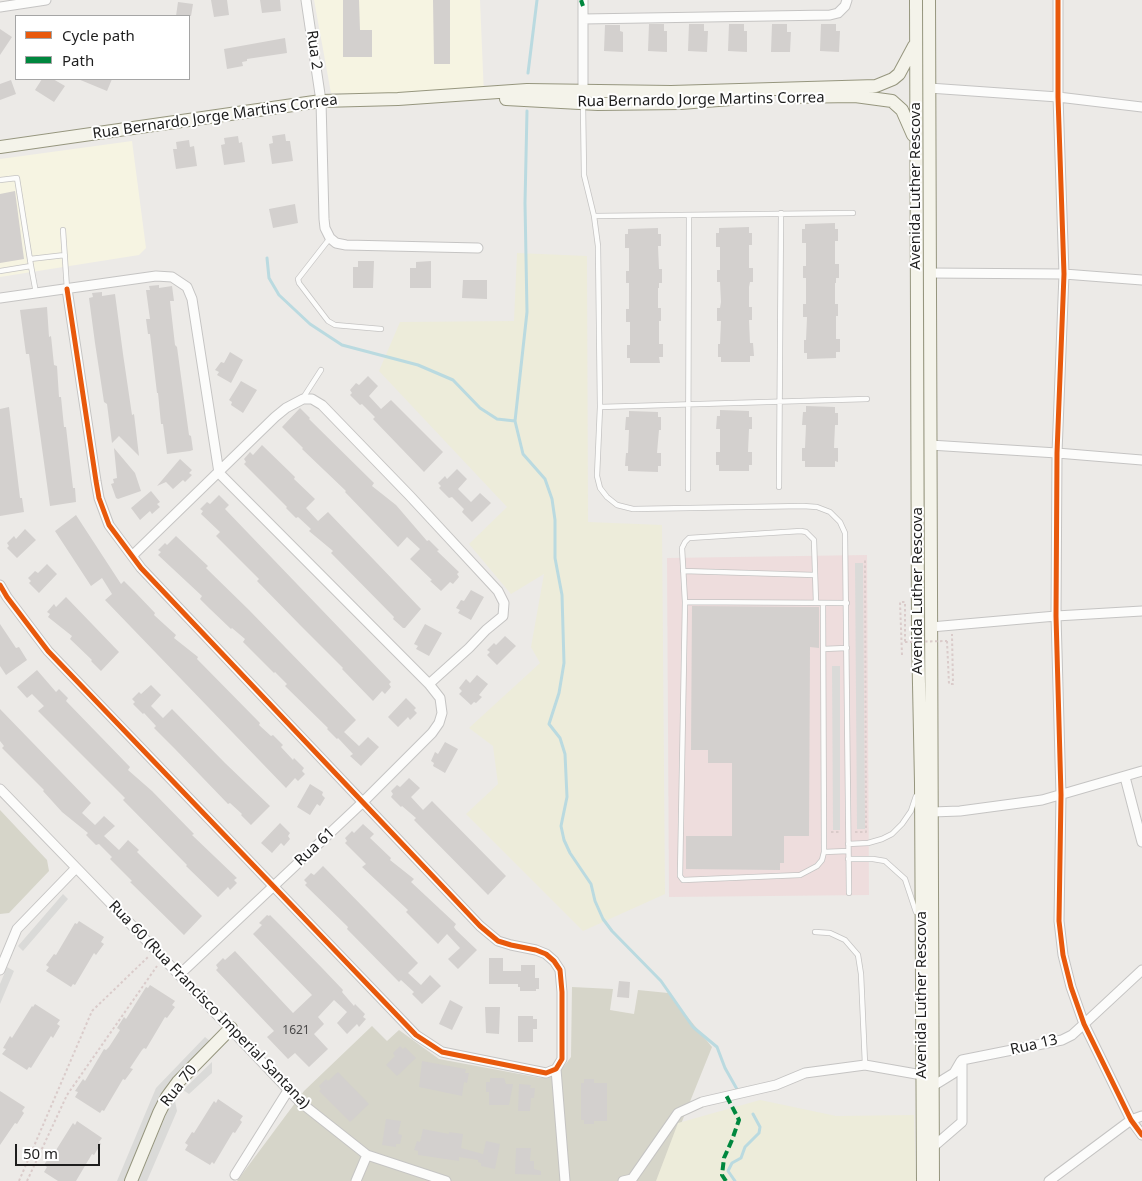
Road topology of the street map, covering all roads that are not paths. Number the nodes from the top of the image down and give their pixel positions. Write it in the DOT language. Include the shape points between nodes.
graph roads {
  1 [pos="40,0"];
  2 [pos="306,0"];
  3 [pos="583,0"];
  4 [pos="848,0"];
  5 [pos="916,0"];
  6 [pos="929,0"];
  7 [pos="1058,0"];
  8 [pos="0,6"];
  9 [pos="583,19"];
  10 [pos="916,42"];
  11 [pos="929,88"];
  12 [pos="583,97"];
  13 [pos="1058,97"];
  14 [pos="321,101"];
  15 [pos="1142,107"];
  16 [pos="916,142"];
  17 [pos="0,146"];
  18 [pos="0,180"];
  19 [pos="781,213"];
  20 [pos="853,213"];
  21 [pos="689,215"];
  22 [pos="594,216"];
  23 [pos="63,230"];
  24 [pos="330,238"];
  25 [pos="478,248"];
  26 [pos="66,255"];
  27 [pos="30,259"];
  28 [pos="31,266"];
  29 [pos="0,271"];
  30 [pos="930,273"];
  31 [pos="1064,274"];
  32 [pos="1142,280"];
  33 [pos="67,289"];
  34 [pos="36,293"];
  35 [pos="0,298"];
  36 [pos="381,330"];
  37 [pos="321,370"];
  38 [pos="303,399"];
  39 [pos="867,399"];
  40 [pos="780,402"];
  41 [pos="689,405"];
  42 [pos="600,407"];
  43 [pos="930,446"];
  44 [pos="1057,453"];
  45 [pos="1142,460"];
  46 [pos="219,473"];
  47 [pos="779,487"];
  48 [pos="688,489"];
  49 [pos="132,556"];
  50 [pos="683,571"];
  51 [pos="816,575"];
  52 [pos="0,585"];
  53 [pos="685,602"];
  54 [pos="816,602"];
  55 [pos="823,603"];
  56 [pos="847,603"];
  57 [pos="1142,611"];
  58 [pos="1056,616"];
  59 [pos="931,627"];
  60 [pos="847,648"];
  61 [pos="823,649"];
  62 [pos="429,684"];
  63 [pos="1142,772"];
  64 [pos="1124,777"];
  65 [pos="921,783"];
  66 [pos="0,789"];
  67 [pos="1061,795"];
  68 [pos="363,802"];
  69 [pos="932,812"];
  70 [pos="1142,842"];
  71 [pos="848,844"];
  72 [pos="848,851"];
  73 [pos="824,852"];
  74 [pos="848,859"];
  75 [pos="76,868"];
  76 [pos="273,886"];
  77 [pos="849,893"];
  78 [pos="815,932"];
  79 [pos="922,944"];
  80 [pos="0,970"];
  81 [pos="1142,970"];
  82 [pos="180,975"];
  83 [pos="1084,1024"];
  84 [pos="231,1028"];
  85 [pos="962,1060"];
  86 [pos="865,1065"];
  87 [pos="556,1069"];
  88 [pos="922,1075"];
  89 [pos="933,1086"];
  90 [pos="289,1089"];
  91 [pos="1142,1116"];
  92 [pos="1131,1120"];
  93 [pos="1142,1135"];
  94 [pos="933,1147"];
  95 [pos="367,1155"];
  96 [pos="235,1175"];
  97 [pos="131,1181"];
  98 [pos="356,1181"];
  99 [pos="446,1181"];
  100 [pos="565,1181"];
  101 [pos="623,1181"];
  102 [pos="923,1181"];
  103 [pos="933,1181"];
  104 [pos="1050,1181"];
  1 -- 8 [label="street"];
  2 -- 14 [label="street, Rua 2"];
  3 -- 9 [label="street"];
  4 -- 9 [label="street" via="838,13 830,15"];
  5 -- 10 [label="main road, Avenida Luther Rescova"];
  6 -- 11 [label="main road, Avenida Luther Rescova"];
  7 -- 13 [label="street"];
  9 -- 12 [label="street"];
  10 -- 12 [label="main road, Rua Bernardo Jorge Martins Correa" via="899,74 876,86"];
  10 -- 16 [label="main road, Avenida Luther Rescova"];
  11 -- 13 [label="street"];
  11 -- 30 [label="main road, Avenida Luther Rescova"];
  12 -- 14 [label="main road, Rua Bernardo Jorge Martins Correa" via="462,95"];
  12 -- 16 [label="main road, Rua Bernardo Jorge Martins Correa" via="681,103 743,98 875,98 892,101 899,106"];
  12 -- 22 [label="lane" via="584,175"];
  13 -- 15 [label="street"];
  13 -- 31 [label="street"];
  14 -- 17 [label="main road, Rua Bernardo Jorge Martins Correa"];
  14 -- 24 [label="street, Rua 2" via="324,218"];
  16 -- 65 [label="main road, Avenida Luther Rescova"];
  18 -- 27 [label="lane" via="17,178"];
  19 -- 20 [label="lane"];
  19 -- 21 [label="lane"];
  19 -- 40 [label="lane"];
  21 -- 22 [label="lane"];
  21 -- 41 [label="lane"];
  22 -- 42 [label="lane" via="598,246"];
  23 -- 26 [label="lane"];
  24 -- 25 [label="street" via="346,245"];
  24 -- 36 [label="lane" via="298,279 299,283 328,321"];
  26 -- 27 [label="lane"];
  26 -- 33 [label="lane"];
  27 -- 28 [label="lane"];
  28 -- 29 [label="lane"];
  28 -- 34 [label="lane"];
  30 -- 31 [label="street"];
  30 -- 43 [label="main road, Avenida Luther Rescova"];
  31 -- 32 [label="street"];
  31 -- 44 [label="street"];
  33 -- 34 [label="street"];
  33 -- 46 [label="street" via="156,276 172,277 187,287 192,299"];
  33 -- 49 [label="street" via="99,498 109,525"];
  34 -- 35 [label="street"];
  37 -- 38 [label="lane"];
  38 -- 46 [label="street" via="274,417"];
  38 -- 62 [label="street" via="322,405 498,592 504,603 503,616"];
  39 -- 40 [label="lane"];
  40 -- 41 [label="lane"];
  40 -- 47 [label="lane"];
  41 -- 42 [label="lane"];
  41 -- 48 [label="lane"];
  42 -- 56 [label="lane" via="600,488 617,505 633,509 804,506 830,512 845,533"];
  43 -- 44 [label="street"];
  43 -- 59 [label="main road, Avenida Luther Rescova"];
  44 -- 45 [label="street"];
  44 -- 58 [label="street"];
  46 -- 49 [label="street"];
  46 -- 62 [label="street"];
  49 -- 68 [label="street"];
  50 -- 51 [label="lane"];
  50 -- 51 [label="lane" via="682,548 689,538 801,531 814,540"];
  50 -- 53 [label="lane"];
  51 -- 54 [label="lane"];
  52 -- 76 [label="street" via="48,652"];
  53 -- 54 [label="lane"];
  53 -- 73 [label="lane" via="681,878 800,875 818,866"];
  54 -- 55 [label="lane"];
  55 -- 56 [label="lane"];
  55 -- 61 [label="lane"];
  56 -- 60 [label="lane"];
  57 -- 58 [label="street"];
  58 -- 59 [label="street"];
  58 -- 67 [label="street"];
  59 -- 69 [label="main road, Avenida Luther Rescova"];
  60 -- 61 [label="lane"];
  60 -- 71 [label="lane"];
  61 -- 73 [label="lane"];
  62 -- 68 [label="street, Rua 61" via="440,698 442,713 439,723"];
  63 -- 64 [label="street"];
  64 -- 67 [label="street"];
  64 -- 70 [label="street"];
  65 -- 71 [label="lane" via="911,810 892,834 868,843"];
  65 -- 79 [label="main road, Avenida Luther Rescova"];
  66 -- 75 [label="street, Rua 60 (Rua Francisco Imperial Santana)"];
  67 -- 69 [label="street" via="1017,804"];
  67 -- 83 [label="street" via="1059,921 1062,955"];
  68 -- 76 [label="street, Rua 61"];
  68 -- 87 [label="street" via="488,934 511,945 536,950 554,960 560,970 562,992 562,1059"];
  69 -- 89 [label="main road, Avenida Luther Rescova"];
  71 -- 72 [label="lane"];
  72 -- 73 [label="lane"];
  72 -- 74 [label="lane"];
  74 -- 77 [label="lane"];
  74 -- 79 [label="lane" via="885,861 904,879 915,906"];
  75 -- 80 [label="street" via="17,929"];
  75 -- 82 [label="street, Rua 60 (Rua Francisco Imperial Santana)"];
  76 -- 82 [label="street, Rua 61"];
  76 -- 87 [label="street" via="428,1044 442,1052 546,1074"];
  78 -- 86 [label="lane" via="830,933 845,940 858,956"];
  79 -- 88 [label="main road, Avenida Luther Rescova"];
  81 -- 83 [label="street, Rua 13"];
  82 -- 84 [label="street, Rua 60 (Rua Francisco Imperial Santana)"];
  83 -- 85 [label="street, Rua 13" via="1062,1040"];
  83 -- 92 [label="street"];
  84 -- 90 [label="street, Rua 60 (Rua Francisco Imperial Santana)"];
  84 -- 97 [label="main road, Rua 70" via="167,1097"];
  85 -- 89 [label="street" via="954,1073"];
  85 -- 94 [label="street" via="962,1122"];
  86 -- 88 [label="street"];
  86 -- 101 [label="street" via="805,1073 776,1085 702,1102 678,1113 632,1179"];
  87 -- 100 [label="street"];
  88 -- 102 [label="main road, Avenida Luther Rescova"];
  89 -- 94 [label="main road, Avenida Luther Rescova"];
  90 -- 95 [label="street, Rua 60 (Rua Francisco Imperial Santana)" via="300,1102"];
  90 -- 96 [label="street"];
  91 -- 92 [label="street"];
  92 -- 93 [label="street"];
  92 -- 104 [label="street"];
  94 -- 103 [label="main road, Avenida Luther Rescova"];
  95 -- 98 [label="street"];
  95 -- 99 [label="street, Rua 60 (Rua Francisco Imperial Santana)"];
}
